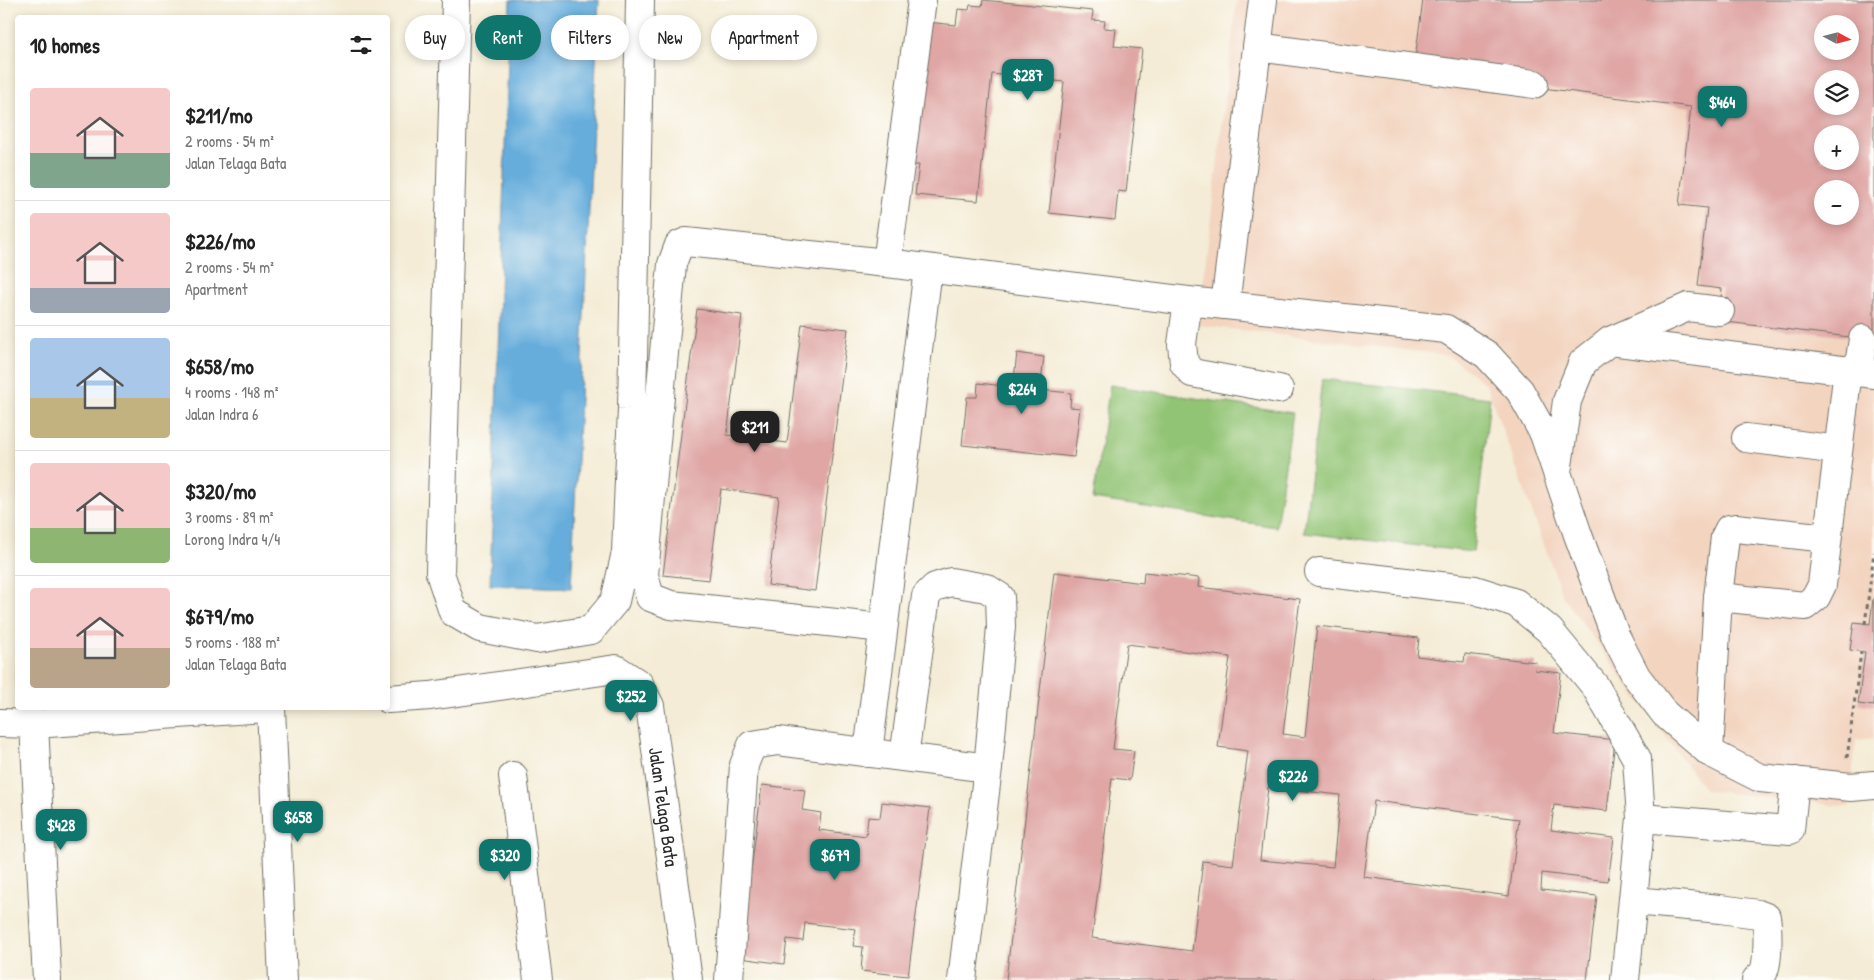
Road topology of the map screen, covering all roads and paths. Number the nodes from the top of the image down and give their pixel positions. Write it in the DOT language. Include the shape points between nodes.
graph roads {
  1 [pos="456,0"];
  2 [pos="640,0"];
  3 [pos="922,0"];
  4 [pos="1263,0"];
  5 [pos="1257,47"];
  6 [pos="1534,84"];
  7 [pos="887,263"];
  8 [pos="928,269"];
  9 [pos="1188,301"];
  10 [pos="1225,305"];
  11 [pos="1720,311"];
  12 [pos="1863,338"];
  13 [pos="1610,341"];
  14 [pos="1860,372"];
  15 [pos="1279,389"];
  16 [pos="1746,438"];
  17 [pos="1838,450"];
  18 [pos="1557,473"];
  19 [pos="1827,538"];
  20 [pos="1874,552"];
  21 [pos="1319,572"];
  22 [pos="1718,596"];
  23 [pos="1865,624"];
  24 [pos="883,628"];
  25 [pos="1861,652"];
  26 [pos="390,699"];
  27 [pos="236,710"];
  28 [pos="271,710"];
  29 [pos="0,723"];
  30 [pos="34,724"];
  31 [pos="1709,752"];
  32 [pos="868,753"];
  33 [pos="904,757"];
  34 [pos="988,768"];
  35 [pos="513,776"];
  36 [pos="1795,781"];
  37 [pos="1874,785"];
  38 [pos="1844,786"];
  39 [pos="1641,818"];
  40 [pos="1634,901"];
  41 [pos="47,980"];
  42 [pos="282,980"];
  43 [pos="538,980"];
  44 [pos="688,980"];
  45 [pos="729,980"];
  46 [pos="962,980"];
  47 [pos="1625,980"];
  48 [pos="1756,980"];
  1 -- 2 [label="street" via="440,574 453,612 480,628 537,639 591,630 616,601 626,552"];
  3 -- 7 [label="street"];
  4 -- 5 [label="street"];
  5 -- 6 [label="street"];
  5 -- 10 [label="street"];
  7 -- 8 [label="street"];
  7 -- 24 [label="street" via="686,242 679,245 672,264 644,575 650,597 671,605"];
  8 -- 9 [label="street"];
  8 -- 24 [label="street"];
  9 -- 10 [label="street"];
  9 -- 15 [label="street" via="1182,344 1184,363 1192,373"];
  10 -- 18 [label="street" via="1446,329 1487,355 1520,391 1544,434"];
  11 -- 13 [label="street" via="1688,308"];
  12 -- 14 [label="street"];
  13 -- 14 [label="street"];
  13 -- 18 [label="street" via="1583,362 1567,401"];
  14 -- 17 [label="street"];
  16 -- 17 [label="street"];
  17 -- 19 [label="street"];
  18 -- 31 [label="street" via="1615,635 1636,676 1665,714"];
  19 -- 22 [label="street" via="1822,585 1816,597 1805,606"];
  19 -- 22 [label="street" via="1736,528 1729,530 1725,537"];
  20 -- 23 [label="path"];
  21 -- 39 [label="street" via="1475,590 1516,602 1549,630 1595,686 1620,728 1637,759"];
  22 -- 31 [label="street"];
  24 -- 32 [label="street"];
  25 -- 38 [label="path"];
  26 -- 44 [label="street, Jalan Telaga Bata" via="616,669 640,684 650,706"];
  27 -- 30 [label="street"];
  28 -- 42 [label="street"];
  29 -- 30 [label="street"];
  30 -- 41 [label="street"];
  31 -- 36 [label="street" via="1760,778"];
  32 -- 33 [label="street"];
  32 -- 45 [label="street" via="778,741 752,745 744,765"];
  33 -- 34 [label="street"];
  33 -- 34 [label="street" via="926,596 935,587 951,582 986,588 1000,597 1001,627"];
  34 -- 46 [label="street"];
  35 -- 43 [label="street"];
  36 -- 38 [label="street"];
  36 -- 39 [label="street" via="1790,830"];
  37 -- 38 [label="street"];
  39 -- 40 [label="street"];
  40 -- 47 [label="street"];
  40 -- 48 [label="street" via="1766,917 1764,968"];
}
